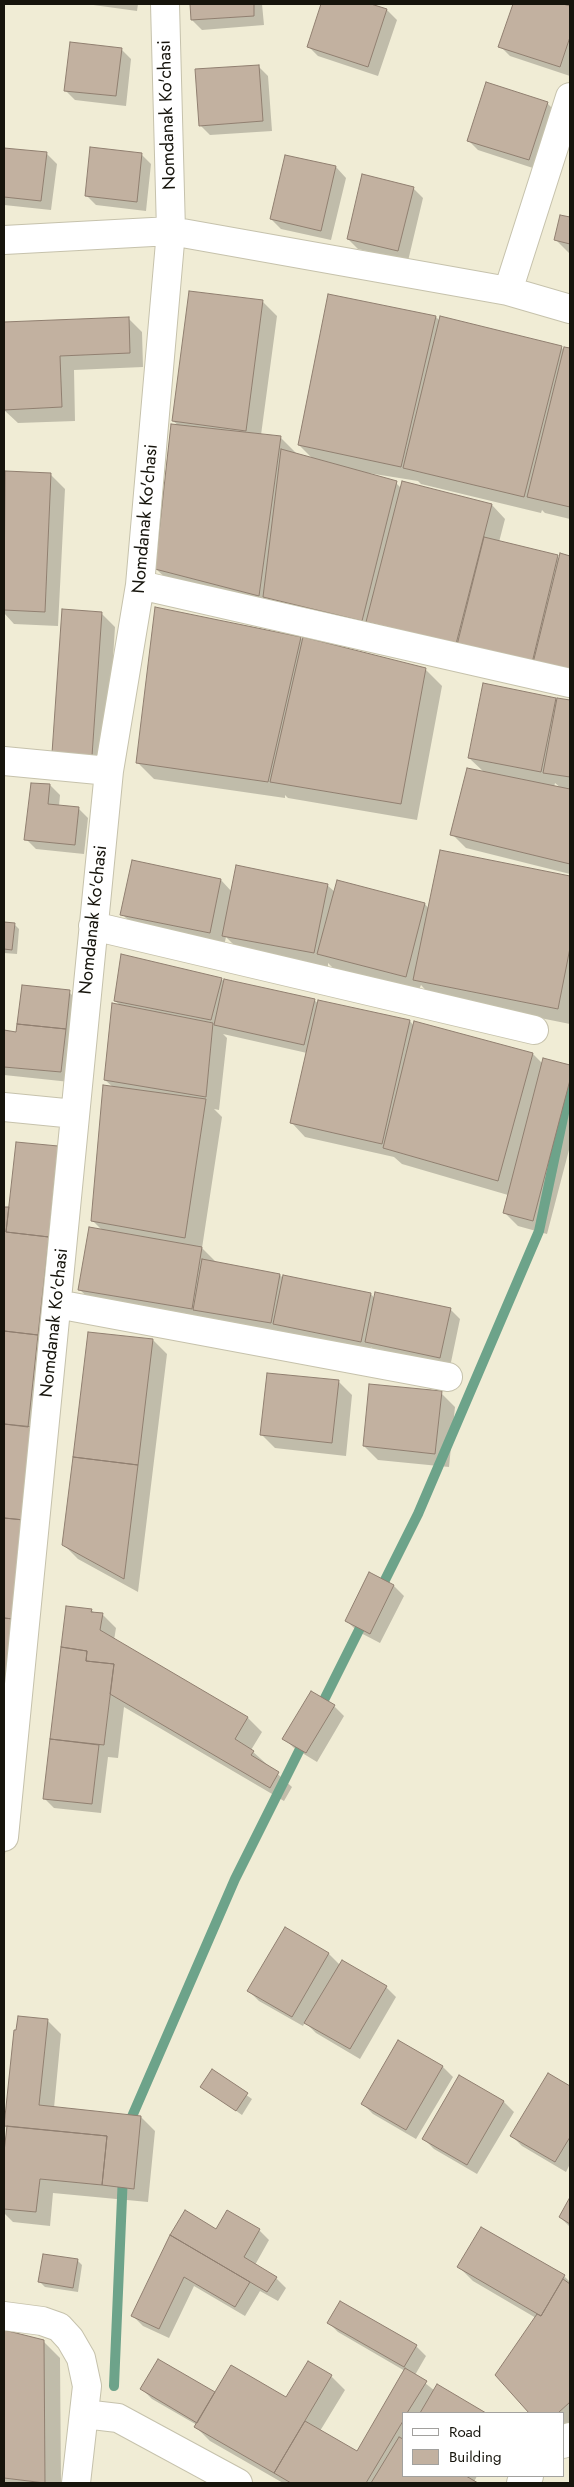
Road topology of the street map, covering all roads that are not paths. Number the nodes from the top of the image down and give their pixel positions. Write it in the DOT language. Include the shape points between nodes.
graph roads {
  1 [pos="165,4"];
  2 [pos="570,97"];
  3 [pos="171,231"];
  4 [pos="4,240"];
  5 [pos="508,291"];
  6 [pos="570,309"];
  7 [pos="140,584"];
  8 [pos="570,683"];
  9 [pos="4,762"];
  10 [pos="109,771"];
  11 [pos="93,926"];
  12 [pos="534,1030"];
  13 [pos="4,1107"];
  14 [pos="75,1114"];
  15 [pos="57,1304"];
  16 [pos="448,1377"];
  17 [pos="4,1837"];
  18 [pos="4,2316"];
  19 [pos="84,2414"];
  20 [pos="76,2483"];
  21 [pos="238,2483"];
  1 -- 3 [label="street, Nomdanak Ko'chasi"];
  2 -- 5 [label="street"];
  3 -- 4 [label="street"];
  3 -- 5 [label="street"];
  3 -- 7 [label="street, Nomdanak Ko'chasi"];
  5 -- 6 [label="street"];
  7 -- 8 [label="street"];
  7 -- 10 [label="street, Nomdanak Ko'chasi"];
  9 -- 10 [label="street"];
  10 -- 11 [label="street, Nomdanak Ko'chasi"];
  11 -- 12 [label="street"];
  11 -- 14 [label="street, Nomdanak Ko'chasi"];
  13 -- 14 [label="street"];
  14 -- 15 [label="street, Nomdanak Ko'chasi"];
  15 -- 16 [label="street"];
  15 -- 17 [label="street, Nomdanak Ko'chasi"];
  18 -- 19 [label="street" via="51,2324 59,2327 70,2339 81,2358 87,2386"];
  19 -- 20 [label="street"];
  19 -- 21 [label="street" via="118,2418"];
}
